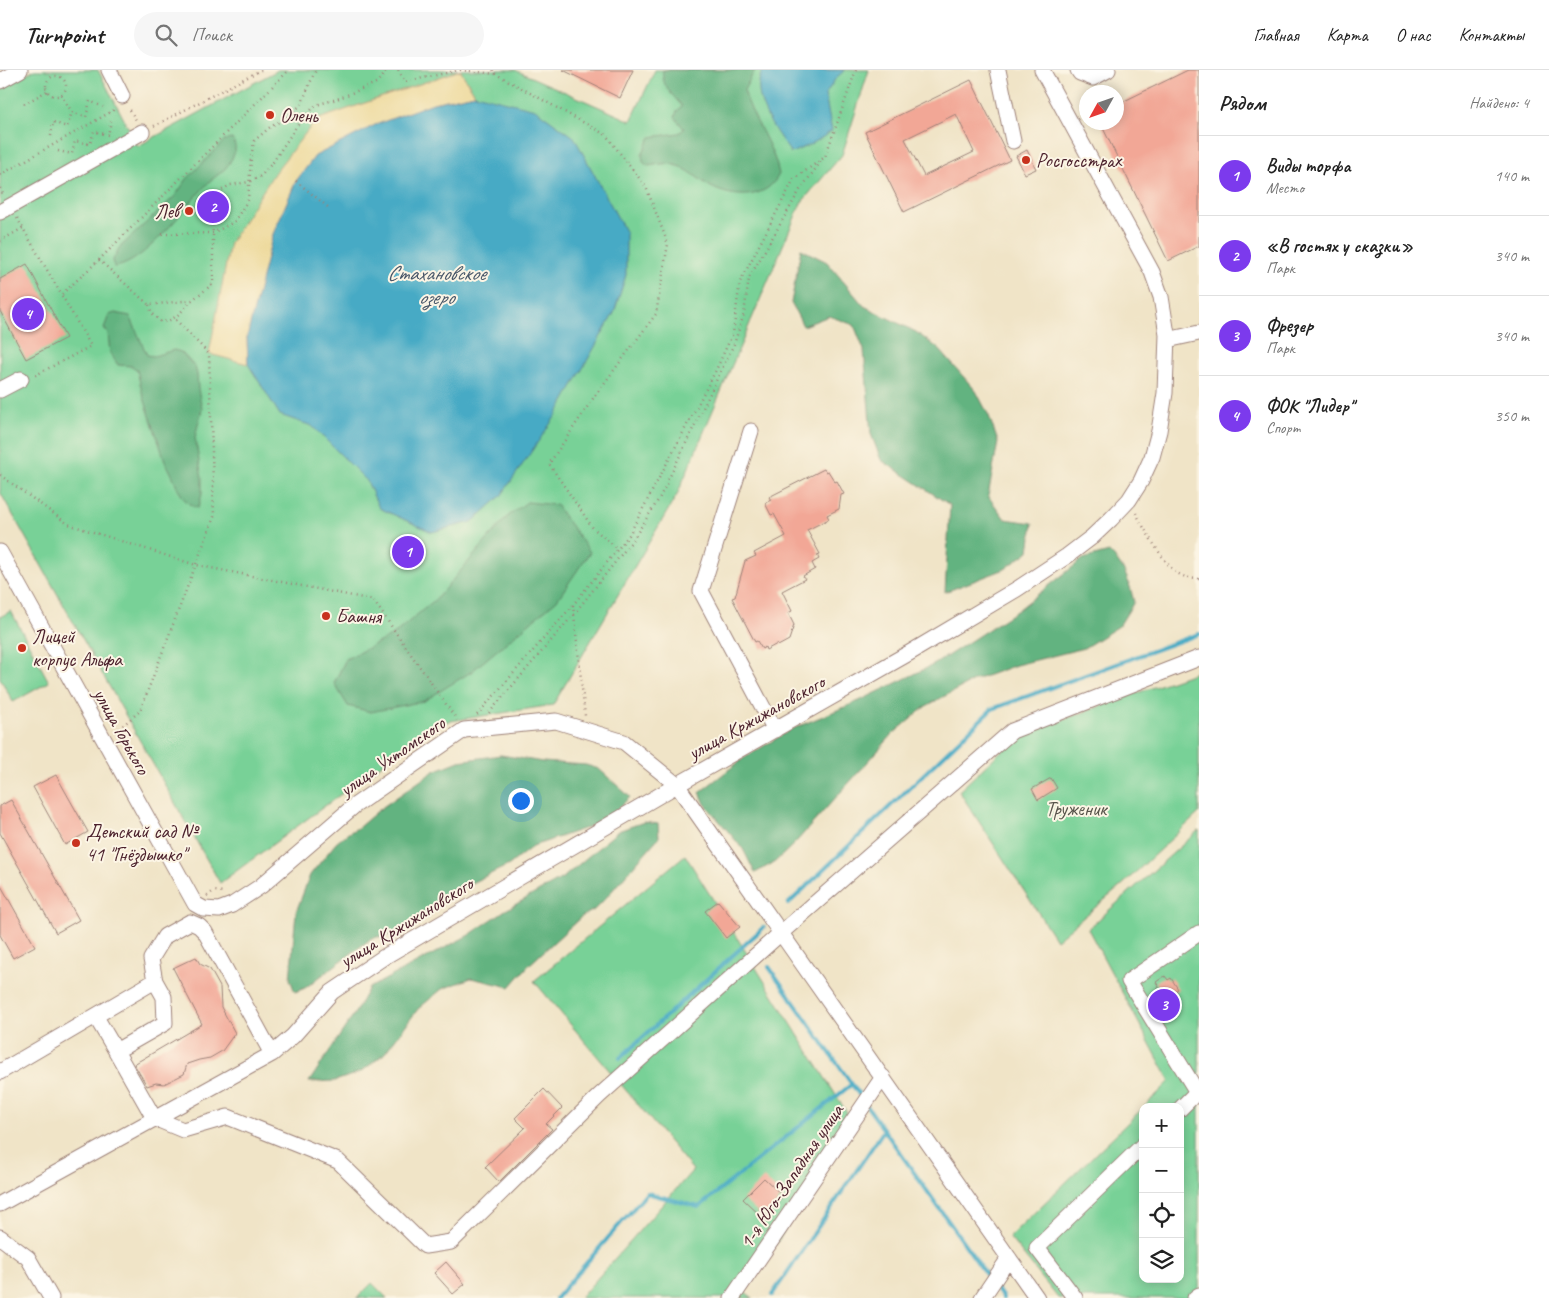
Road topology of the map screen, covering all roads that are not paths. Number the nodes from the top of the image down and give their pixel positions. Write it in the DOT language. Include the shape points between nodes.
graph roads {
  1 [pos="20,70"];
  2 [pos="109,70"];
  3 [pos="998,70"];
  4 [pos="1042,70"];
  5 [pos="1078,70"];
  6 [pos="1108,70"];
  7 [pos="0,81"];
  8 [pos="120,102"];
  9 [pos="142,132"];
  10 [pos="1013,141"];
  11 [pos="5,209"];
  12 [pos="1199,333"];
  13 [pos="1167,340"];
  14 [pos="27,378"];
  15 [pos="0,390"];
  16 [pos="751,431"];
  17 [pos="0,552"];
  18 [pos="1199,658"];
  19 [pos="774,730"];
  20 [pos="677,785"];
  21 [pos="200,906"];
  22 [pos="782,932"];
  23 [pos="1199,933"];
  24 [pos="154,982"];
  25 [pos="96,1017"];
  26 [pos="116,1051"];
  27 [pos="272,1054"];
  28 [pos="0,1072"];
  29 [pos="883,1077"];
  30 [pos="1198,1093"];
  31 [pos="1184,1105"];
  32 [pos="154,1118"];
  33 [pos="1140,1148"];
  34 [pos="0,1204"];
  35 [pos="0,1237"];
  36 [pos="1010,1258"];
  37 [pos="1199,1295"];
  38 [pos="51,1298"];
  39 [pos="732,1298"];
  40 [pos="982,1298"];
  41 [pos="1037,1298"];
  42 [pos="1075,1298"];
  43 [pos="1195,1298"];
  1 -- 7 [label="street"];
  2 -- 8 [label="street"];
  3 -- 10 [label="street"];
  4 -- 13 [label="street, улица Кржижановского" via="1152,272 1161,297"];
  5 -- 6 [label="street" via="1093,78"];
  9 -- 11 [label="street"];
  12 -- 13 [label="street"];
  13 -- 19 [label="street, улица Кржижановского" via="1165,393 1152,457 1129,500 1112,519 1092,537 1030,580"];
  14 -- 15 [label="street"];
  16 -- 19 [label="street" via="701,591"];
  17 -- 21 [label="street, улица Горького"];
  18 -- 22 [label="street" via="1012,730"];
  19 -- 20 [label="street, улица Кржижановского"];
  20 -- 21 [label="street, улица Ухтомского" via="624,742 556,721 470,730 354,806 262,886 226,908 219,910"];
  20 -- 22 [label="street, улица Ухтомского"];
  20 -- 27 [label="street, улица Кржижановского" via="384,957 332,992 293,1036"];
  22 -- 29 [label="street, улица Ухтомского"];
  22 -- 32 [label="street" via="599,1096 451,1242 426,1246 338,1161 228,1117 183,1130"];
  23 -- 30 [label="street" via="1129,981"];
  24 -- 25 [label="street"];
  24 -- 26 [label="street" via="164,997 165,1023"];
  24 -- 27 [label="street" via="150,960 165,936 190,922 199,926"];
  25 -- 26 [label="street"];
  25 -- 28 [label="street"];
  26 -- 32 [label="street"];
  27 -- 32 [label="street, улица Кржижановского"];
  29 -- 36 [label="street, улица Ухтомского"];
  29 -- 39 [label="street, 1-я Юго-Западная улица"];
  30 -- 31 [label="street"];
  32 -- 34 [label="street, улица Кржижановского"];
  33 -- 42 [label="street" via="1037,1248"];
  35 -- 38 [label="street" via="28,1258"];
  36 -- 40 [label="street"];
  36 -- 41 [label="street, улица Ухтомского"];
  37 -- 43 [label="street"];
}
